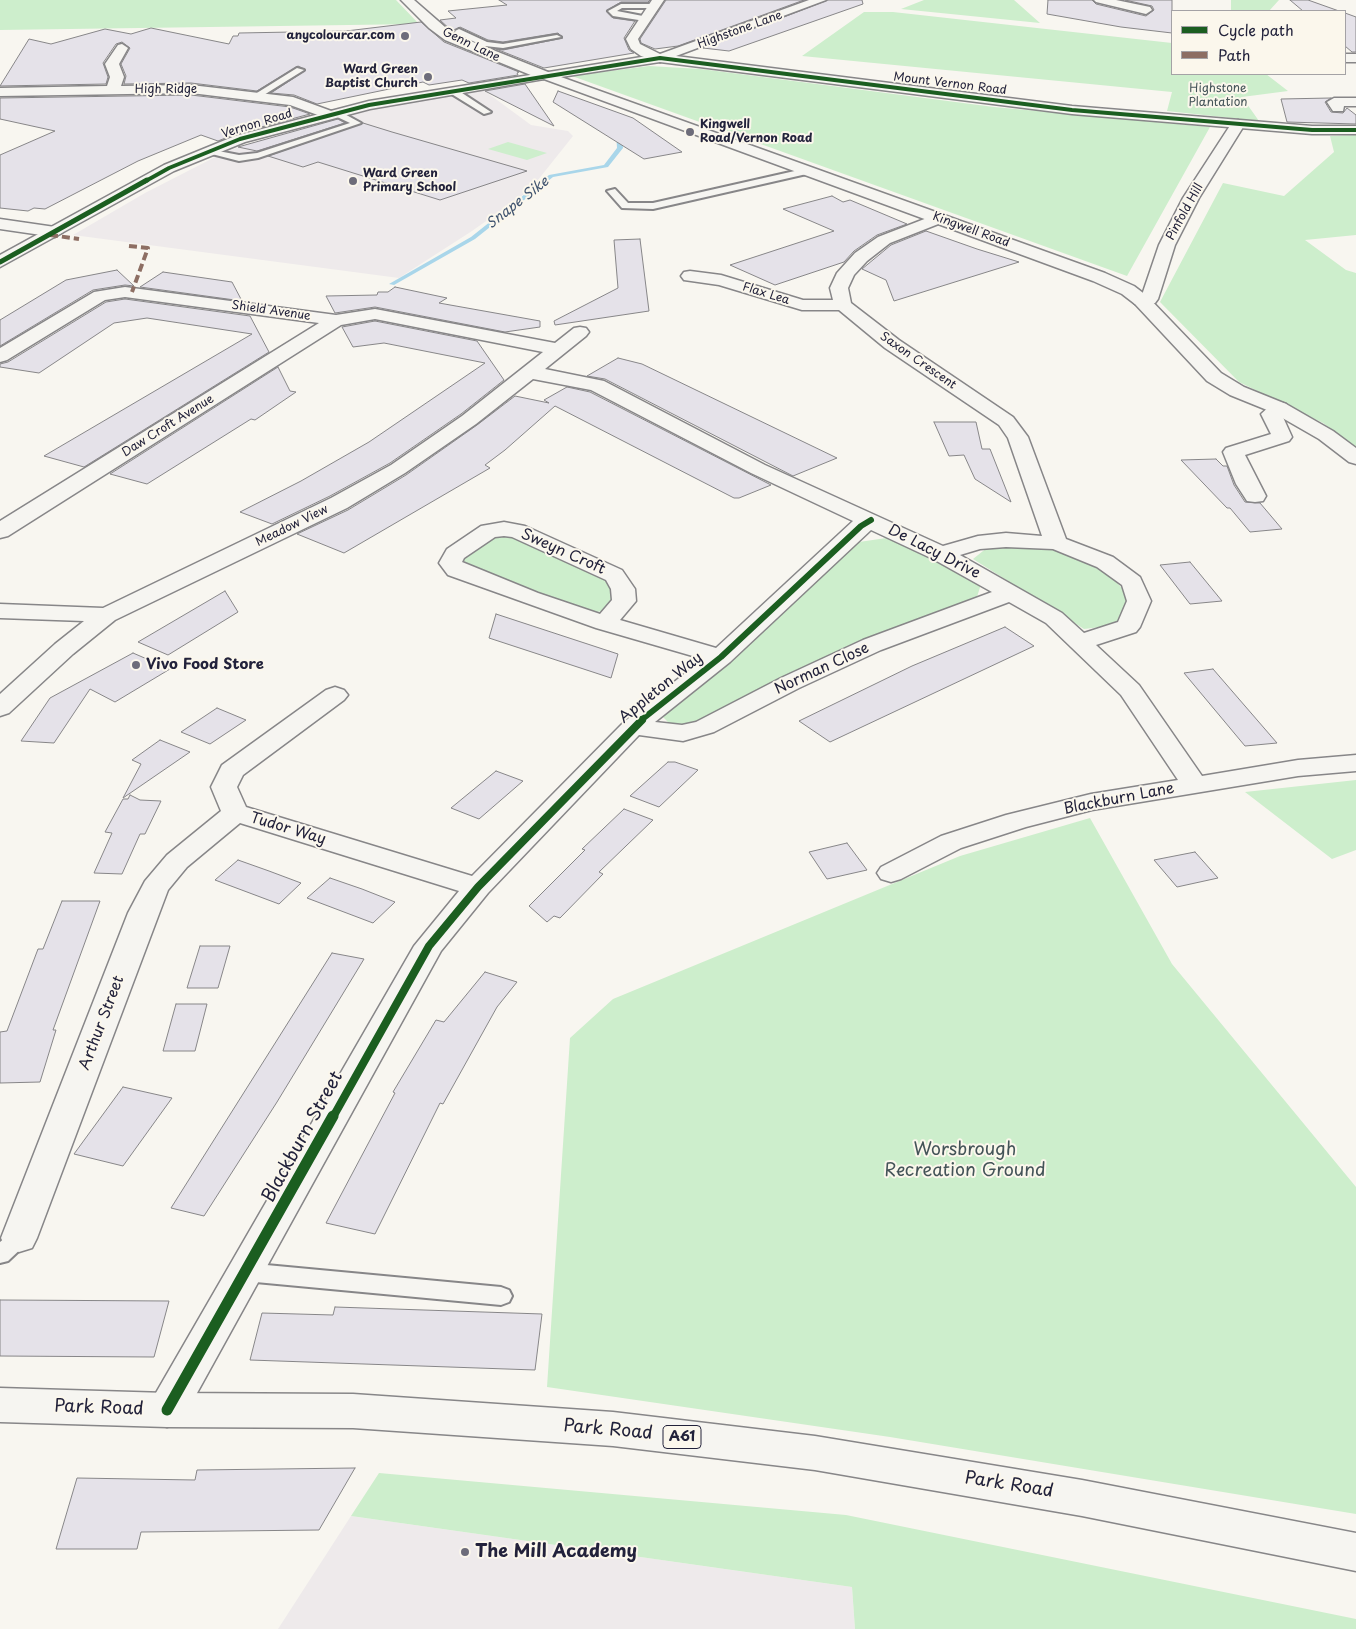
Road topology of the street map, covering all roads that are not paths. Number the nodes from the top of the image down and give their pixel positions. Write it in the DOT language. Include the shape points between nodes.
graph roads {
  1 [pos="820,0"];
  2 [pos="1100,0"];
  3 [pos="424,1"];
  4 [pos="408,2"];
  5 [pos="656,3"];
  6 [pos="1146,10"];
  7 [pos="645,19"];
  8 [pos="459,31"];
  9 [pos="557,37"];
  10 [pos="485,44"];
  11 [pos="469,46"];
  12 [pos="122,48"];
  13 [pos="660,58"];
  14 [pos="300,70"];
  15 [pos="543,75"];
  16 [pos="113,90"];
  17 [pos="453,91"];
  18 [pos="0,92"];
  19 [pos="256,96"];
  20 [pos="1356,102"];
  21 [pos="1338,108"];
  22 [pos="487,112"];
  23 [pos="332,114"];
  24 [pos="1238,124"];
  25 [pos="1356,130"];
  26 [pos="208,152"];
  27 [pos="808,171"];
  28 [pos="612,191"];
  29 [pos="940,218"];
  30 [pos="0,224"];
  31 [pos="54,232"];
  32 [pos="0,262"];
  33 [pos="690,276"];
  34 [pos="1141,300"];
  35 [pos="843,306"];
  36 [pos="336,320"];
  37 [pos="580,332"];
  38 [pos="556,349"];
  39 [pos="0,356"];
  40 [pos="528,372"];
  41 [pos="1279,408"];
  42 [pos="1354,455"];
  43 [pos="1254,496"];
  44 [pos="871,520"];
  45 [pos="0,531"];
  46 [pos="1056,543"];
  47 [pos="941,554"];
  48 [pos="1011,593"];
  49 [pos="0,611"];
  50 [pos="107,615"];
  51 [pos="604,623"];
  52 [pos="1081,642"];
  53 [pos="721,657"];
  54 [pos="336,694"];
  55 [pos="0,708"];
  56 [pos="633,727"];
  57 [pos="1356,763"];
  58 [pos="1194,784"];
  59 [pos="236,813"];
  60 [pos="891,873"];
  61 [pos="478,887"];
  62 [pos="6,1244"];
  63 [pos="245,1272"];
  64 [pos="501,1296"];
  65 [pos="0,1405"];
  66 [pos="167,1410"];
  67 [pos="1356,1552"];
  1 -- 13 [label="main road, Highstone Lane"];
  2 -- 6 [label="main road"];
  3 -- 4 [label="main road"];
  4 -- 11 [label="main road, Genn Lane" via="441,31"];
  5 -- 7 [label="main road"];
  5 -- 7 [label="lane" via="621,6 612,11"];
  7 -- 13 [label="main road" via="632,40 635,46"];
  8 -- 10 [label="lane"];
  9 -- 10 [label="lane" via="503,46"];
  10 -- 11 [label="lane"];
  11 -- 15 [label="main road, Genn Lane"];
  12 -- 16 [label="main road" via="112,64 117,77"];
  13 -- 15 [label="main road, Mount Vernon Road"];
  13 -- 24 [label="main road, Mount Vernon Road" via="1072,110"];
  14 -- 19 [label="lane"];
  15 -- 17 [label="main road, Vernon Road"];
  15 -- 27 [label="main road, Kingwell Road"];
  16 -- 18 [label="main road, High Ridge"];
  16 -- 19 [label="main road, High Ridge" via="191,88"];
  17 -- 22 [label="lane"];
  17 -- 23 [label="main road, Vernon Road"];
  19 -- 23 [label="main road, High Ridge" via="293,101"];
  20 -- 21 [label="main road" via="1334,102"];
  23 -- 26 [label="main road, Vernon Road"];
  23 -- 26 [label="lane" via="357,122 252,156 238,158"];
  24 -- 25 [label="main road, Mount Vernon Road"];
  24 -- 34 [label="main road, Pinfold Hill" via="1191,198 1167,245 1149,298"];
  26 -- 31 [label="main road, Vernon Road" via="169,168"];
  27 -- 28 [label="lane" via="653,206 625,206"];
  27 -- 29 [label="main road, Kingwell Road"];
  29 -- 34 [label="main road, Kingwell Road" via="1100,277"];
  29 -- 35 [label="main road" via="884,240 861,257 839,288"];
  30 -- 31 [label="main road"];
  31 -- 32 [label="main road, Vernon Road"];
  33 -- 35 [label="main road, Flax Lea" via="721,280 802,305"];
  34 -- 41 [label="main road, Kingwell Road" via="1214,377 1237,391"];
  35 -- 46 [label="main road, Saxon Crescent" via="892,344 1006,420 1018,437"];
  36 -- 38 [label="main road, Shield Avenue" via="375,314"];
  36 -- 39 [label="main road, Shield Avenue" via="125,292 100,296"];
  36 -- 45 [label="main road, Daw Croft Avenue"];
  37 -- 38 [label="main road, Meadow View"];
  38 -- 40 [label="main road, Meadow View"];
  40 -- 44 [label="main road, De Lacy Drive" via="597,385 758,469"];
  40 -- 50 [label="main road, Meadow View" via="435,444 339,503"];
  41 -- 42 [label="main road, Kingwell Road"];
  41 -- 43 [label="main road" via="1271,414 1282,437 1233,452"];
  44 -- 47 [label="main road, De Lacy Drive"];
  44 -- 53 [label="main road, Appleton Way"];
  46 -- 47 [label="main road" via="1006,540 978,543"];
  46 -- 52 [label="main road" via="1105,562 1132,582 1139,602 1128,627"];
  47 -- 48 [label="main road, De Lacy Drive"];
  48 -- 52 [label="main road, De Lacy Drive" via="1054,618"];
  48 -- 56 [label="main road, Norman Close" via="872,645 705,728 683,733"];
  49 -- 50 [label="main road"];
  50 -- 55 [label="main road, Meadow View" via="64,649"];
  51 -- 51 [label="main road, Sweyn Croft" via="456,570 450,563 455,554 489,531 504,528 517,531 614,575 623,589 624,601"];
  51 -- 53 [label="main road, Sweyn Croft"];
  52 -- 58 [label="main road, De Lacy Drive" via="1130,690"];
  53 -- 56 [label="main road, Appleton Way"];
  54 -- 59 [label="main road, Tudor Way" via="231,771 224,787"];
  56 -- 61 [label="main road, Appleton Way"];
  57 -- 58 [label="main road, Blackburn Lane"];
  58 -- 60 [label="main road, Blackburn Lane" via="1091,802 1016,821 951,842"];
  59 -- 61 [label="main road, Tudor Way"];
  59 -- 62 [label="main road, Arthur Street" via="177,861 155,887"];
  61 -- 63 [label="main road, Blackburn Street" via="429,946"];
  63 -- 64 [label="lane"];
  63 -- 66 [label="main road, Blackburn Street"];
  65 -- 66 [label="main road, Park Road / A61"];
  66 -- 67 [label="main road, Park Road / A61" via="353,1411 623,1430 814,1454 1053,1493"];
}
